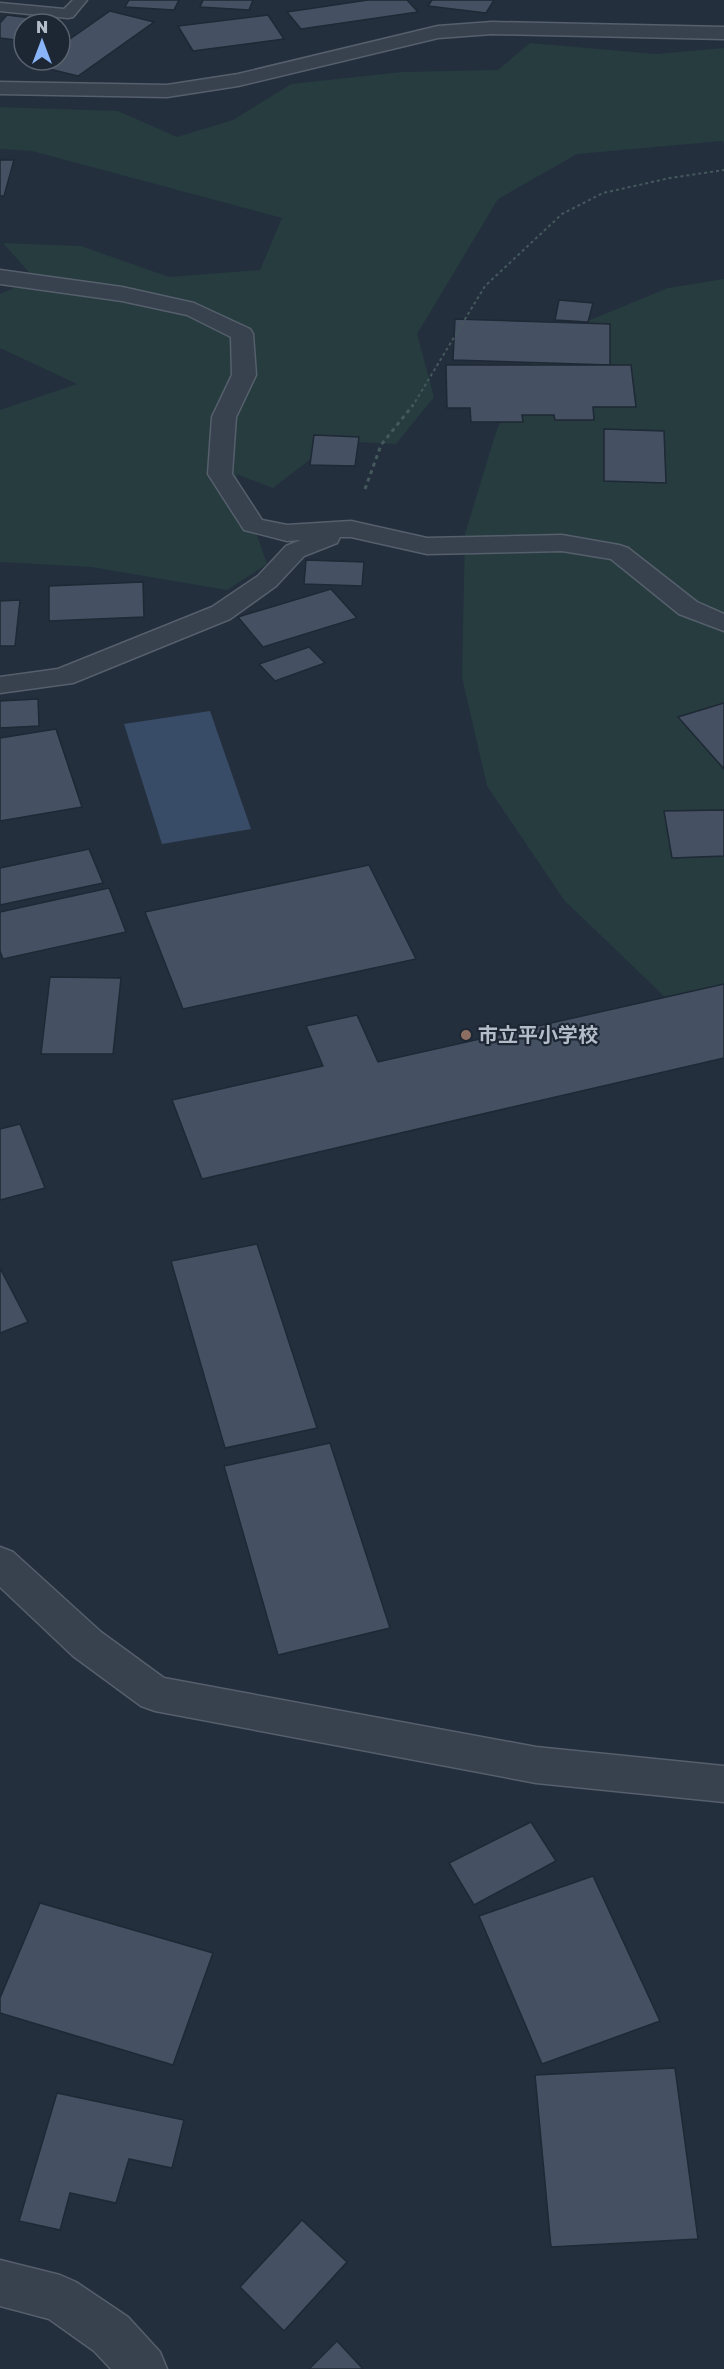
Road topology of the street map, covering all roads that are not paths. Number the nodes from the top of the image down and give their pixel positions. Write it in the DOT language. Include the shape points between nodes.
graph roads {
  1 [pos="80,0"];
  2 [pos="0,7"];
  3 [pos="724,33"];
  4 [pos="0,88"];
  5 [pos="0,277"];
  6 [pos="351,529"];
  7 [pos="724,623"];
  8 [pos="0,685"];
  9 [pos="0,1563"];
  10 [pos="724,1784"];
  11 [pos="0,2283"];
  12 [pos="143,2369"];
  1 -- 2 [label="lane" via="68,14"];
  3 -- 4 [label="street" via="492,28 438,32 238,80 167,91"];
  5 -- 6 [label="street" via="122,294 194,310 242,334 244,375 224,417 220,474 254,525 287,533"];
  6 -- 7 [label="street" via="428,546 562,543 619,554 688,608"];
  6 -- 8 [label="street" via="295,551 267,581 221,613 63,677"];
  9 -- 10 [label="street" via="87,1644 155,1694 536,1765"];
  11 -- 12 [label="street" via="60,2298 111,2334"];
}
